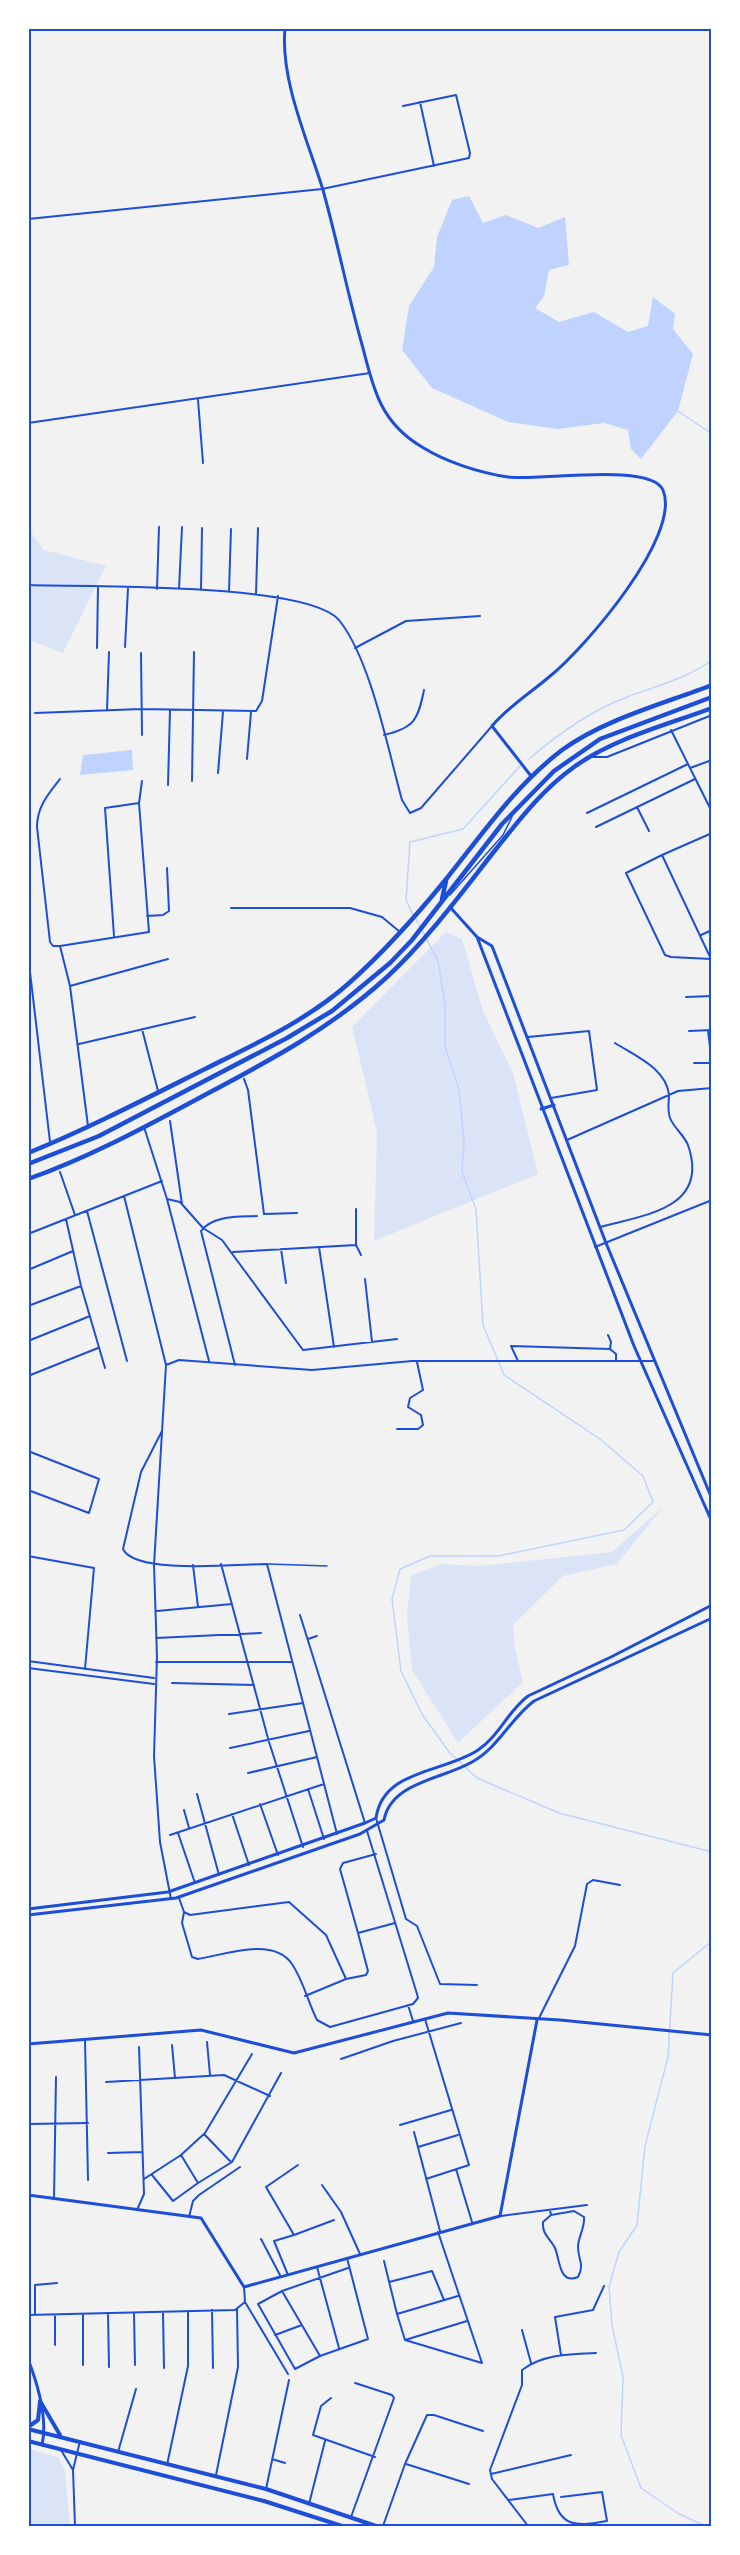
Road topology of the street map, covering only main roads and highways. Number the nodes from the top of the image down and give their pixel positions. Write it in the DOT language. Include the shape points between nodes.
graph roads {
  1 [pos="711,685"];
  2 [pos="711,698"];
  3 [pos="711,708"];
  4 [pos="446,880"];
  5 [pos="442,902"];
  6 [pos="28,1152"];
  7 [pos="28,1164"];
  8 [pos="28,1179"];
  9 [pos="28,2428"];
  10 [pos="60,2435"];
  11 [pos="28,2441"];
  12 [pos="342,2526"];
  13 [pos="376,2526"];
  1 -- 4 [label="highway" via="596,731 564,749 531,776"];
  2 -- 5 [label="highway" via="609,735 554,771 502,824"];
  3 -- 8 [label="highway" via="592,757 553,784 425,936 389,974 332,1023 301,1044 144,1127 72,1163"];
  4 -- 5 [label="highway"];
  4 -- 6 [label="highway" via="361,972 310,1013 158,1093"];
  5 -- 7 [label="highway" via="390,963 311,1025 99,1136"];
  9 -- 10 [label="main road"];
  9 -- 10 [label="main road" via="38,2420 40,2401"];
  10 -- 13 [label="main road" via="266,2489"];
  11 -- 12 [label="main road" via="264,2501"];
}
